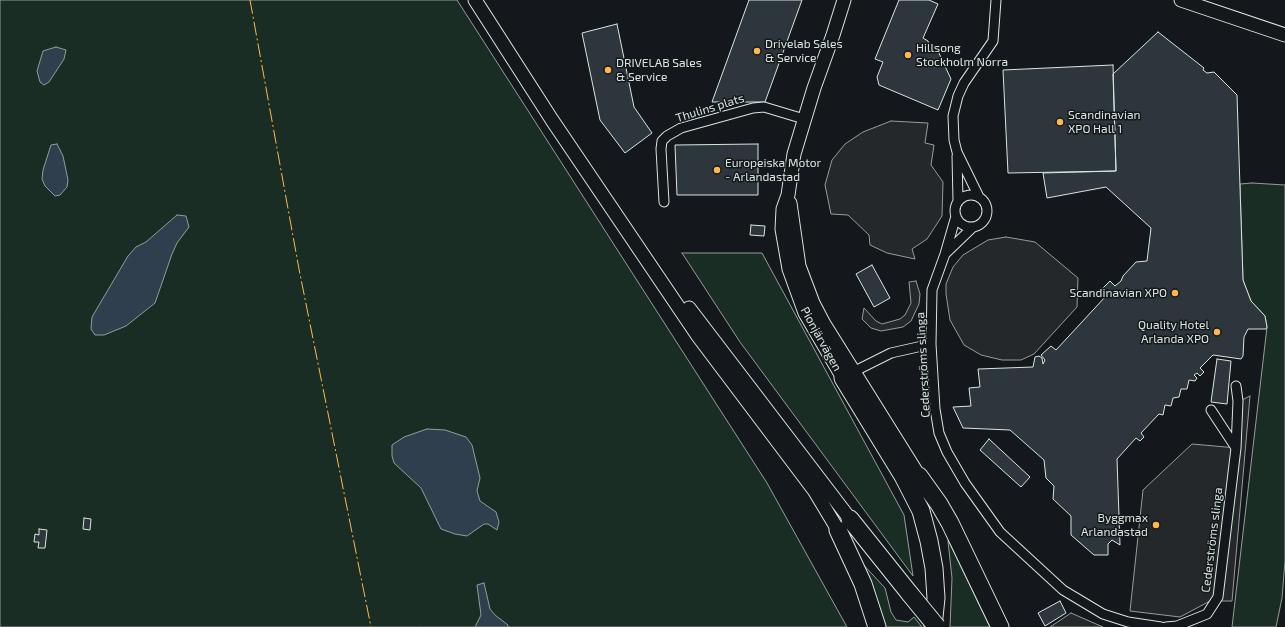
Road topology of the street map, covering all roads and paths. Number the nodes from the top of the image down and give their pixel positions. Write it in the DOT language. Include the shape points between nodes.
graph roads {
  1 [pos="475,0"];
  2 [pos="844,0"];
  3 [pos="851,0"];
  4 [pos="996,0"];
  5 [pos="1181,0"];
  6 [pos="833,35"];
  7 [pos="1285,35"];
  8 [pos="804,119"];
  9 [pos="957,152"];
  10 [pos="979,197"];
  11 [pos="958,201"];
  12 [pos="664,202"];
  13 [pos="956,216"];
  14 [pos="973,226"];
  15 [pos="945,254"];
  16 [pos="931,344"];
  17 [pos="848,375"];
  18 [pos="1236,386"];
  19 [pos="1211,410"];
  20 [pos="1236,448"];
  21 [pos="919,476"];
  22 [pos="844,524"];
  23 [pos="877,627"];
  24 [pos="933,627"];
  25 [pos="937,627"];
  26 [pos="943,627"];
  27 [pos="1000,627"];
  28 [pos="1161,627"];
  29 [pos="1166,627"];
  1 -- 22 [label="main road" via="552,120 698,336 814,490"];
  2 -- 6 [label="main road, Pionjärvägen"];
  3 -- 6 [label="main road, Pionjärvägen"];
  4 -- 9 [label="street, Cederströms slinga" via="993,41 964,83 955,105 953,126"];
  5 -- 7 [label="main road"];
  6 -- 8 [label="main road, Pionjärvägen"];
  8 -- 12 [label="street, Thulins plats" via="764,108 753,108 681,128 667,136 662,141 661,149"];
  8 -- 17 [label="main road, Pionjärvägen" via="783,209 785,249 805,313"];
  9 -- 10 [label="street, Cederströms slinga"];
  9 -- 11 [label="street, Cederströms slinga"];
  10 -- 11 [label="street" via="967,195"];
  10 -- 14 [label="street, Cederströms slinga" via="986,207 986,214 984,220"];
  11 -- 13 [label="street, Cederströms slinga" via="955,206"];
  13 -- 14 [label="street" via="962,224"];
  13 -- 15 [label="street, Cederströms slinga"];
  14 -- 15 [label="street, Cederströms slinga"];
  15 -- 16 [label="street, Cederströms slinga" via="932,290"];
  16 -- 17 [label="street, Pionjärvägen" via="891,353"];
  16 -- 28 [label="street, Cederströms slinga" via="939,433 965,483 1000,532 1063,590 1103,614 1128,622"];
  17 -- 21 [label="main road, Pionjärvägen"];
  17 -- 24 [label="highway" via="921,511 934,568 936,598"];
  18 -- 20 [label="street, Cederströms slinga"];
  19 -- 20 [label="street"];
  20 -- 29 [label="street, Cederströms slinga" via="1218,597 1207,614 1177,626"];
  21 -- 26 [label="highway" via="942,553 946,585"];
  21 -- 27 [label="highway" via="950,523"];
  22 -- 23 [label="highway"];
  22 -- 25 [label="highway, bridge" via="910,594"];
}
